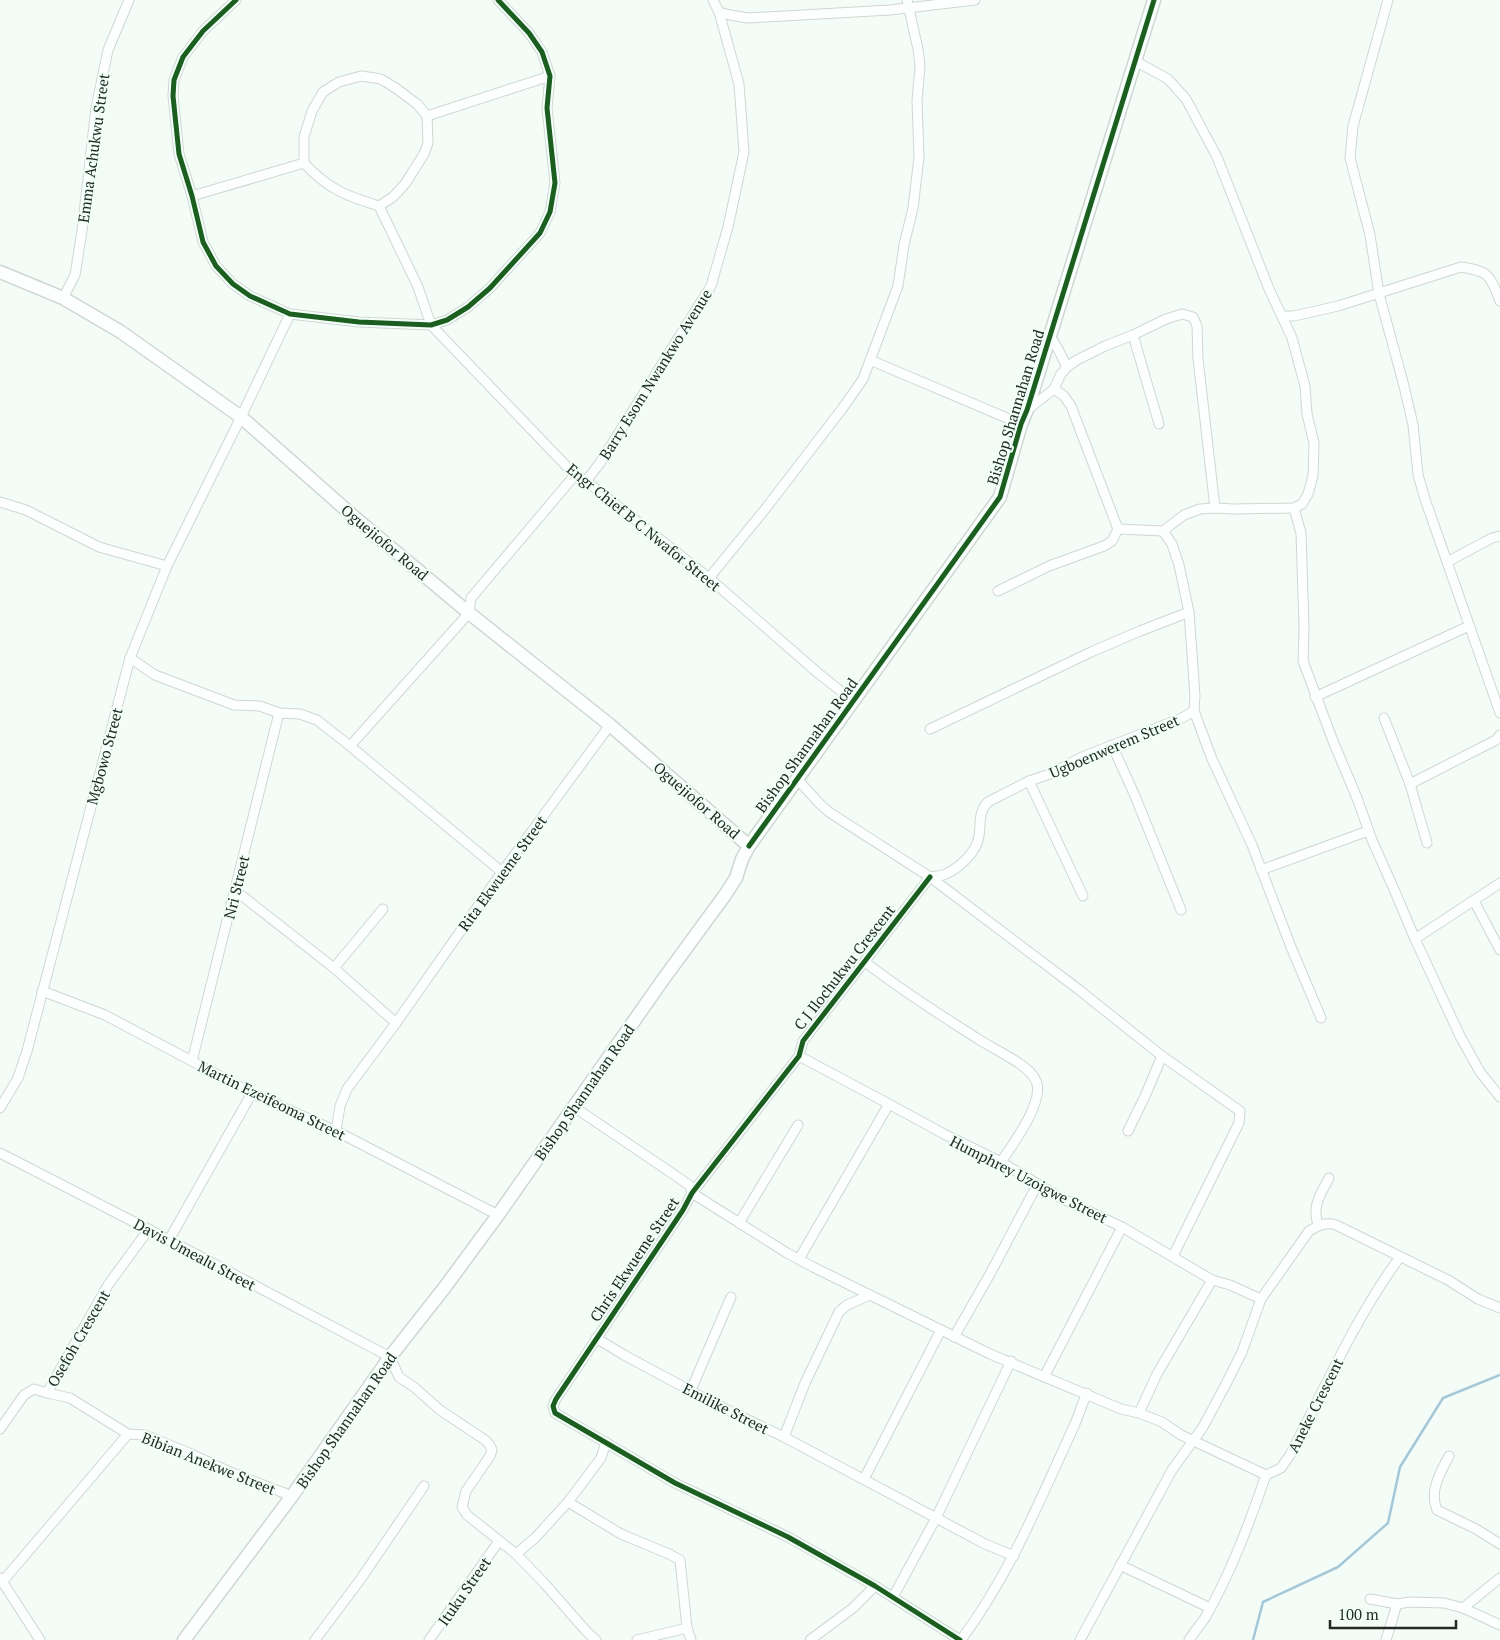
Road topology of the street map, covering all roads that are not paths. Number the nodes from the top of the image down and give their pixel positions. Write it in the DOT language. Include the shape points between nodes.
graph roads {
  1 [pos="129,0"];
  2 [pos="236,0"];
  3 [pos="498,0"];
  4 [pos="714,0"];
  5 [pos="974,0"];
  6 [pos="1388,0"];
  7 [pos="1152,1"];
  8 [pos="908,4"];
  9 [pos="719,12"];
  10 [pos="1135,61"];
  11 [pos="550,76"];
  12 [pos="427,116"];
  13 [pos="304,163"];
  14 [pos="192,196"];
  15 [pos="379,206"];
  16 [pos="0,272"];
  17 [pos="1379,294"];
  18 [pos="63,298"];
  19 [pos="1500,301"];
  20 [pos="290,314"];
  21 [pos="1283,316"];
  22 [pos="431,325"];
  23 [pos="1133,334"];
  24 [pos="1050,336"];
  25 [pos="870,360"];
  26 [pos="1067,367"];
  27 [pos="1054,390"];
  28 [pos="1027,410"];
  29 [pos="241,417"];
  30 [pos="1021,424"];
  31 [pos="1159,424"];
  32 [pos="575,475"];
  33 [pos="586,481"];
  34 [pos="0,502"];
  35 [pos="1215,508"];
  36 [pos="1294,508"];
  37 [pos="1118,529"];
  38 [pos="1164,531"];
  39 [pos="1500,536"];
  40 [pos="1447,562"];
  41 [pos="166,566"];
  42 [pos="709,578"];
  43 [pos="998,591"];
  44 [pos="1188,612"];
  45 [pos="468,613"];
  46 [pos="1469,626"];
  47 [pos="130,658"];
  48 [pos="1316,696"];
  49 [pos="850,698"];
  50 [pos="1194,711"];
  51 [pos="279,713"];
  52 [pos="1500,713"];
  53 [pos="1384,718"];
  54 [pos="610,725"];
  55 [pos="930,729"];
  56 [pos="1500,735"];
  57 [pos="1112,745"];
  58 [pos="350,746"];
  59 [pos="797,778"];
  60 [pos="1029,780"];
  61 [pos="1410,784"];
  62 [pos="1368,831"];
  63 [pos="1427,843"];
  64 [pos="748,846"];
  65 [pos="1261,870"];
  66 [pos="502,872"];
  67 [pos="930,877"];
  68 [pos="1500,883"];
  69 [pos="236,891"];
  70 [pos="1083,896"];
  71 [pos="1474,901"];
  72 [pos="383,909"];
  73 [pos="1181,910"];
  74 [pos="1415,939"];
  75 [pos="1500,950"];
  76 [pos="865,962"];
  77 [pos="334,968"];
  78 [pos="42,991"];
  79 [pos="1321,1018"];
  80 [pos="396,1023"];
  81 [pos="799,1056"];
  82 [pos="1162,1056"];
  83 [pos="192,1060"];
  84 [pos="252,1093"];
  85 [pos="1500,1097"];
  86 [pos="889,1104"];
  87 [pos="574,1107"];
  88 [pos="0,1108"];
  89 [pos="798,1125"];
  90 [pos="336,1131"];
  91 [pos="1128,1131"];
  92 [pos="0,1153"];
  93 [pos="1001,1162"];
  94 [pos="1329,1178"];
  95 [pos="1037,1185"];
  96 [pos="692,1193"];
  97 [pos="498,1215"];
  98 [pos="739,1223"];
  99 [pos="1318,1225"];
  100 [pos="1122,1227"];
  101 [pos="149,1229"];
  102 [pos="169,1240"];
  103 [pos="1173,1256"];
  104 [pos="1400,1257"];
  105 [pos="799,1259"];
  106 [pos="1212,1280"];
  107 [pos="870,1295"];
  108 [pos="732,1297"];
  109 [pos="1261,1299"];
  110 [pos="1500,1308"];
  111 [pos="941,1330"];
  112 [pos="954,1337"];
  113 [pos="596,1338"];
  114 [pos="390,1356"];
  115 [pos="1011,1361"];
  116 [pos="1044,1377"];
  117 [pos="690,1390"];
  118 [pos="47,1393"];
  119 [pos="1087,1394"];
  120 [pos="1138,1413"];
  121 [pos="0,1429"];
  122 [pos="128,1434"];
  123 [pos="784,1437"];
  124 [pos="1193,1440"];
  125 [pos="606,1442"];
  126 [pos="1449,1456"];
  127 [pos="1266,1475"];
  128 [pos="864,1479"];
  129 [pos="424,1486"];
  130 [pos="292,1496"];
  131 [pos="568,1502"];
  132 [pos="936,1518"];
  133 [pos="499,1541"];
  134 [pos="1500,1544"];
  135 [pos="516,1554"];
  136 [pos="1014,1556"];
  137 [pos="1120,1565"];
  138 [pos="1500,1578"];
  139 [pos="1,1579"];
  140 [pos="875,1586"];
  141 [pos="894,1597"];
  142 [pos="1370,1599"];
  143 [pos="1397,1604"];
  144 [pos="1210,1608"];
  145 [pos="1463,1608"];
  146 [pos="1500,1625"];
  147 [pos="687,1628"];
  148 [pos="40,1640"];
  149 [pos="184,1640"];
  150 [pos="315,1640"];
  151 [pos="429,1640"];
  152 [pos="596,1640"];
  153 [pos="637,1640"];
  154 [pos="691,1640"];
  155 [pos="810,1640"];
  156 [pos="961,1640"];
  157 [pos="1080,1640"];
  158 [pos="1189,1640"];
  159 [pos="1386,1640"];
  1 -- 18 [label="street, Emma Achukwu Street" via="108,50 96,108 75,275"];
  2 -- 14 [label="street" via="202,31 183,57 174,80 179,154"];
  3 -- 11 [label="street" via="542,52"];
  4 -- 9 [label="street, Barry Esom Nwankwo Avenue"];
  5 -- 8 [label="street"];
  6 -- 17 [label="street" via="1350,146"];
  7 -- 10 [label="main road, Bishop Shannahan Road"];
  8 -- 9 [label="street" via="748,18"];
  8 -- 25 [label="street" via="920,66 917,101 919,157 898,286"];
  9 -- 33 [label="street, Barry Esom Nwankwo Avenue" via="739,84 744,152 728,227 711,286"];
  10 -- 21 [label="street" via="1168,79 1186,99 1217,157 1269,289"];
  10 -- 24 [label="main road, Bishop Shannahan Road"];
  11 -- 12 [label="street"];
  11 -- 22 [label="street" via="547,108 555,183 550,212 540,233 490,288 468,307 447,320"];
  12 -- 13 [label="street" via="398,89 381,80 361,76 339,82 323,92 312,111 304,137"];
  12 -- 15 [label="street" via="428,143 424,154 405,184"];
  13 -- 14 [label="street"];
  13 -- 15 [label="street" via="333,188"];
  14 -- 20 [label="street" via="203,242 216,266 250,296"];
  15 -- 22 [label="street" via="418,287"];
  16 -- 18 [label="main road, Oguejiofor Road"];
  17 -- 19 [label="street" via="1461,267 1480,270 1492,279"];
  17 -- 21 [label="street" via="1338,306"];
  17 -- 40 [label="street" via="1413,425 1418,474"];
  18 -- 29 [label="main road, Oguejiofor Road" via="121,332"];
  20 -- 22 [label="street" via="359,322"];
  20 -- 29 [label="street, Mgbowo Street"];
  21 -- 36 [label="street" via="1305,386 1314,443 1313,476 1308,494 1302,504"];
  22 -- 32 [label="street, Engr Chief B C Nwafor Street"];
  23 -- 26 [label="street"];
  23 -- 31 [label="street"];
  23 -- 35 [label="street" via="1174,316 1193,317 1197,326"];
  24 -- 26 [label="street"];
  24 -- 28 [label="main road, Bishop Shannahan Road"];
  25 -- 30 [label="street"];
  25 -- 42 [label="street" via="863,380 842,409"];
  26 -- 27 [label="street"];
  27 -- 28 [label="street"];
  27 -- 37 [label="street" via="1071,406"];
  28 -- 30 [label="main road, Bishop Shannahan Road"];
  29 -- 41 [label="street, Mgbowo Street"];
  29 -- 45 [label="main road, Oguejiofor Road"];
  30 -- 49 [label="main road, Bishop Shannahan Road" via="1000,497"];
  32 -- 33 [label="street, Engr Chief B C Nwafor Street"];
  32 -- 45 [label="street" via="471,598"];
  33 -- 42 [label="street, Engr Chief B C Nwafor Street"];
  34 -- 41 [label="street" via="26,510 99,547"];
  35 -- 36 [label="street"];
  35 -- 38 [label="street" via="1184,515"];
  36 -- 48 [label="street" via="1301,533 1303,661"];
  37 -- 38 [label="street"];
  37 -- 43 [label="street" via="1112,541 1104,546 1049,566"];
  38 -- 44 [label="street, Ugboenwerem Street" via="1179,565"];
  39 -- 40 [label="street"];
  40 -- 46 [label="street"];
  41 -- 47 [label="street, Mgbowo Street"];
  42 -- 49 [label="street, Engr Chief B C Nwafor Street"];
  44 -- 50 [label="street, Ugboenwerem Street"];
  44 -- 55 [label="street" via="1091,652"];
  45 -- 54 [label="main road, Oguejiofor Road"];
  45 -- 58 [label="street"];
  46 -- 48 [label="street"];
  46 -- 52 [label="street"];
  47 -- 51 [label="street" via="155,675 234,705 260,706"];
  47 -- 78 [label="street, Mgbowo Street"];
  48 -- 62 [label="street"];
  49 -- 59 [label="main road, Bishop Shannahan Road"];
  50 -- 57 [label="street, Ugboenwerem Street"];
  50 -- 65 [label="street"];
  51 -- 58 [label="street" via="300,714 317,720"];
  51 -- 69 [label="street, Nri Street"];
  53 -- 61 [label="street"];
  54 -- 64 [label="main road, Oguejiofor Road"];
  54 -- 66 [label="street, Rita Ekwueme Street"];
  56 -- 61 [label="street"];
  57 -- 60 [label="street, Ugboenwerem Street" via="1050,774"];
  57 -- 73 [label="street"];
  58 -- 66 [label="street"];
  59 -- 64 [label="main road, Bishop Shannahan Road"];
  59 -- 67 [label="street" via="829,812"];
  60 -- 67 [label="street, Ugboenwerem Street" via="988,802 980,815 976,846 968,857 946,874"];
  60 -- 70 [label="street"];
  61 -- 63 [label="street"];
  62 -- 65 [label="street"];
  62 -- 74 [label="street"];
  64 -- 87 [label="main road, Bishop Shannahan Road" via="736,878 725,895"];
  65 -- 79 [label="street"];
  66 -- 80 [label="street, Rita Ekwueme Street"];
  67 -- 76 [label="street, C J Ilochukwu Crescent"];
  67 -- 82 [label="street"];
  68 -- 71 [label="street"];
  69 -- 77 [label="street"];
  69 -- 83 [label="street, Nri Street"];
  71 -- 74 [label="street"];
  71 -- 75 [label="street"];
  72 -- 77 [label="street"];
  74 -- 85 [label="street" via="1460,1036 1480,1072"];
  76 -- 81 [label="street, C J Ilochukwu Crescent" via="803,1041"];
  76 -- 93 [label="street" via="1033,1075 1038,1096"];
  77 -- 80 [label="street"];
  78 -- 83 [label="street, Martin Ezeifeoma Street" via="105,1015"];
  78 -- 88 [label="street, Mgbowo Street" via="28,1051 18,1078"];
  80 -- 90 [label="street, Rita Ekwueme Street" via="347,1089"];
  81 -- 86 [label="street, Humphrey Uzoigwe Street"];
  81 -- 96 [label="street, C J Ilochukwu Crescent"];
  82 -- 91 [label="street"];
  82 -- 103 [label="street" via="1240,1111 1239,1122"];
  83 -- 84 [label="street, Martin Ezeifeoma Street"];
  84 -- 90 [label="street, Martin Ezeifeoma Street"];
  84 -- 102 [label="street"];
  86 -- 93 [label="street, Humphrey Uzoigwe Street"];
  86 -- 105 [label="street"];
  87 -- 96 [label="street" via="685,1182"];
  87 -- 97 [label="main road, Bishop Shannahan Road"];
  89 -- 98 [label="street"];
  90 -- 97 [label="street, Martin Ezeifeoma Street"];
  92 -- 101 [label="street, Davis Umealu Street"];
  93 -- 95 [label="street, Humphrey Uzoigwe Street"];
  94 -- 99 [label="street" via="1318,1199 1315,1213"];
  95 -- 100 [label="street, Humphrey Uzoigwe Street"];
  95 -- 112 [label="street"];
  96 -- 98 [label="street"];
  96 -- 113 [label="street, Chris Ekwueme Street"];
  97 -- 114 [label="main road, Bishop Shannahan Road"];
  98 -- 105 [label="street"];
  99 -- 104 [label="street" via="1336,1225"];
  99 -- 109 [label="street" via="1309,1231"];
  100 -- 103 [label="street, Humphrey Uzoigwe Street"];
  100 -- 116 [label="street"];
  101 -- 102 [label="street, Davis Umealu Street"];
  101 -- 118 [label="street, Osefoh Crescent" via="108,1285"];
  102 -- 114 [label="street, Davis Umealu Street"];
  103 -- 106 [label="street, Humphrey Uzoigwe Street"];
  104 -- 110 [label="street"];
  104 -- 127 [label="street, Aneke Crescent" via="1353,1332 1290,1455 1281,1468"];
  105 -- 107 [label="street"];
  106 -- 109 [label="street, Humphrey Uzoigwe Street"];
  106 -- 120 [label="street"];
  107 -- 111 [label="street"];
  107 -- 123 [label="street, Emilike Street" via="839,1312 805,1383"];
  108 -- 117 [label="street"];
  109 -- 124 [label="street" via="1242,1352"];
  111 -- 112 [label="street"];
  111 -- 128 [label="street"];
  112 -- 115 [label="street"];
  113 -- 117 [label="street, Emilike Street"];
  113 -- 125 [label="street, Chris Ekwueme Street" via="553,1406 555,1413"];
  114 -- 130 [label="main road, Bishop Shannahan Road"];
  114 -- 133 [label="street" via="398,1377 489,1444 490,1456 466,1491 462,1507 467,1515"];
  115 -- 116 [label="street"];
  115 -- 132 [label="street"];
  116 -- 119 [label="street"];
  117 -- 123 [label="street, Emilike Street"];
  118 -- 121 [label="street, Osefoh Crescent" via="34,1389 24,1395"];
  118 -- 122 [label="street, Bibian Anekwe Street" via="70,1398"];
  119 -- 120 [label="street"];
  119 -- 136 [label="street"];
  120 -- 124 [label="street"];
  122 -- 130 [label="street, Bibian Anekwe Street" via="145,1435"];
  122 -- 139 [label="street"];
  123 -- 128 [label="street"];
  124 -- 127 [label="street"];
  124 -- 137 [label="street" via="1172,1470"];
  125 -- 131 [label="street" via="601,1458"];
  125 -- 140 [label="street, Chris Ekwueme Street" via="675,1483 788,1537"];
  126 -- 134 [label="street" via="1436,1483 1434,1502 1437,1510"];
  127 -- 144 [label="street" via="1246,1535"];
  128 -- 132 [label="street"];
  129 -- 150 [label="street"];
  130 -- 149 [label="main road, Bishop Shannahan Road"];
  131 -- 135 [label="street"];
  131 -- 147 [label="street" via="621,1534 680,1560"];
  132 -- 136 [label="street"];
  132 -- 141 [label="street"];
  133 -- 135 [label="street"];
  133 -- 151 [label="street, Ituku Street"];
  135 -- 152 [label="street"];
  136 -- 156 [label="street"];
  137 -- 144 [label="street"];
  137 -- 157 [label="street"];
  138 -- 145 [label="street"];
  139 -- 148 [label="street"];
  140 -- 141 [label="street, Chris Ekwueme Street"];
  140 -- 155 [label="street" via="853,1608"];
  141 -- 156 [label="street, Chris Ekwueme Street"];
  142 -- 143 [label="street"];
  143 -- 145 [label="street" via="1428,1601"];
  143 -- 159 [label="street"];
  144 -- 158 [label="street"];
  145 -- 146 [label="street"];
  147 -- 153 [label="street"];
  147 -- 154 [label="street"];
}
